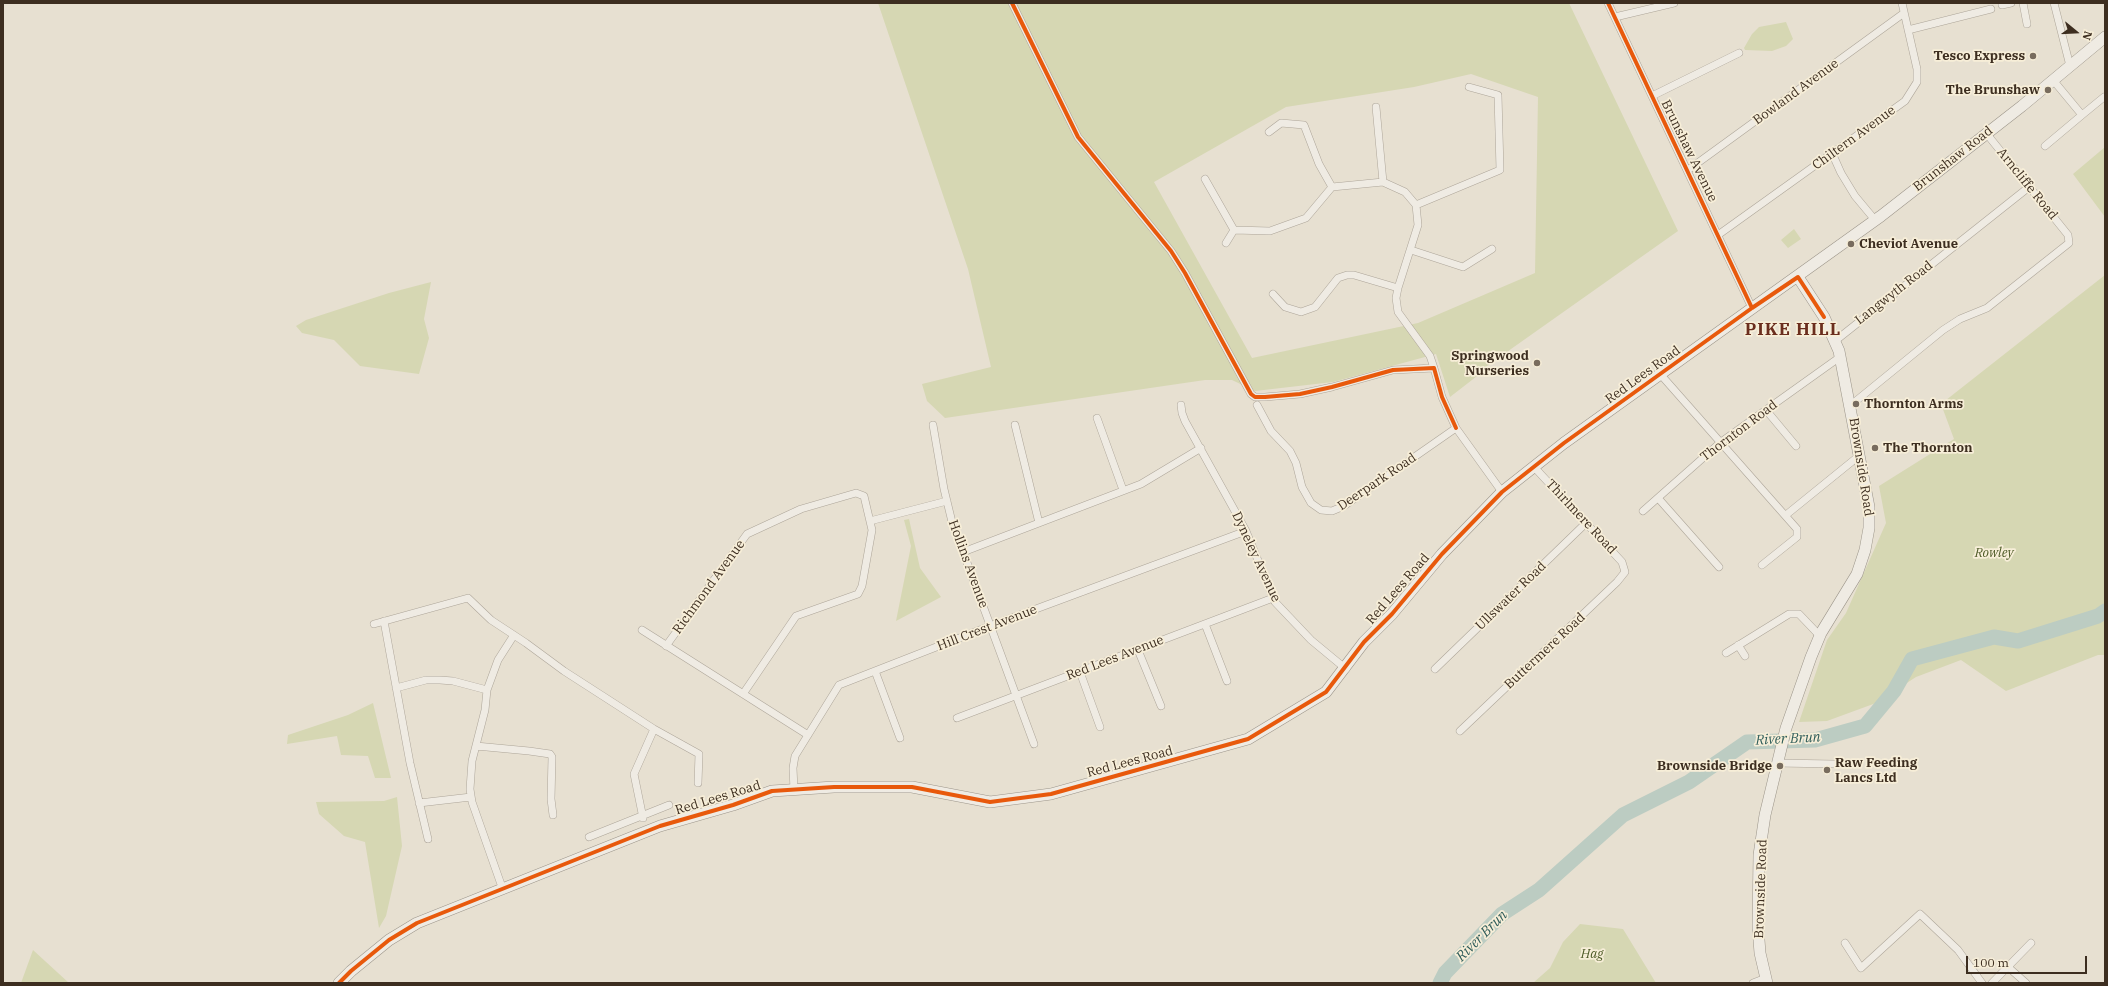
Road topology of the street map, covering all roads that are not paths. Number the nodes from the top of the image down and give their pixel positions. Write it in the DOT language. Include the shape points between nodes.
graph roads {
  1 [pos="1012,3"];
  2 [pos="1608,3"];
  3 [pos="1674,3"];
  4 [pos="1902,3"];
  5 [pos="2011,3"];
  6 [pos="2024,3"];
  7 [pos="2054,3"];
  8 [pos="2002,5"];
  9 [pos="1991,9"];
  10 [pos="1904,13"];
  11 [pos="1615,17"];
  12 [pos="2027,24"];
  13 [pos="1908,30"];
  14 [pos="2105,37"];
  15 [pos="1739,52"];
  16 [pos="2070,66"];
  17 [pos="2053,80"];
  18 [pos="1469,87"];
  19 [pos="1652,96"];
  20 [pos="2104,98"];
  21 [pos="1376,107"];
  22 [pos="2082,115"];
  23 [pos="1269,132"];
  24 [pos="1986,133"];
  25 [pos="2045,146"];
  26 [pos="1832,153"];
  27 [pos="1688,170"];
  28 [pos="1205,179"];
  29 [pos="1383,182"];
  30 [pos="2029,187"];
  31 [pos="1332,188"];
  32 [pos="1416,205"];
  33 [pos="1875,220"];
  34 [pos="1234,230"];
  35 [pos="1718,235"];
  36 [pos="1226,243"];
  37 [pos="1492,249"];
  38 [pos="1411,250"];
  39 [pos="1798,277"];
  40 [pos="1398,288"];
  41 [pos="1273,294"];
  42 [pos="1752,308"];
  43 [pos="1835,341"];
  44 [pos="1840,357"];
  45 [pos="1434,368"];
  46 [pos="1661,375"];
  47 [pos="1181,405"];
  48 [pos="1257,405"];
  49 [pos="1851,405"];
  50 [pos="1766,410"];
  51 [pos="1097,418"];
  52 [pos="933,425"];
  53 [pos="1015,425"];
  54 [pos="1456,428"];
  55 [pos="1721,442"];
  56 [pos="1796,446"];
  57 [pos="1200,448"];
  58 [pos="1860,455"];
  59 [pos="1535,468"];
  60 [pos="1123,490"];
  61 [pos="1502,492"];
  62 [pos="1658,498"];
  63 [pos="947,501"];
  64 [pos="1642,511"];
  65 [pos="1786,515"];
  66 [pos="870,521"];
  67 [pos="1039,523"];
  68 [pos="1586,523"];
  69 [pos="1246,531"];
  70 [pos="963,552"];
  71 [pos="1762,565"];
  72 [pos="1625,567"];
  73 [pos="1719,567"];
  74 [pos="1273,598"];
  75 [pos="384,621"];
  76 [pos="374,624"];
  77 [pos="1205,624"];
  78 [pos="990,626"];
  79 [pos="642,630"];
  80 [pos="514,634"];
  81 [pos="1820,636"];
  82 [pos="1738,645"];
  83 [pos="666,646"];
  84 [pos="1138,650"];
  85 [pos="1726,653"];
  86 [pos="1745,656"];
  87 [pos="1346,668"];
  88 [pos="1435,669"];
  89 [pos="875,671"];
  90 [pos="1080,672"];
  91 [pos="1228,681"];
  92 [pos="396,688"];
  93 [pos="487,690"];
  94 [pos="742,694"];
  95 [pos="1016,696"];
  96 [pos="1161,706"];
  97 [pos="956,718"];
  98 [pos="1100,727"];
  99 [pos="654,729"];
  100 [pos="1460,731"];
  101 [pos="808,735"];
  102 [pos="900,738"];
  103 [pos="1034,744"];
  104 [pos="476,746"];
  105 [pos="1776,763"];
  106 [pos="1834,764"];
  107 [pos="698,783"];
  108 [pos="794,790"];
  109 [pos="471,797"];
  110 [pos="419,803"];
  111 [pos="669,805"];
  112 [pos="553,815"];
  113 [pos="643,817"];
  114 [pos="589,837"];
  115 [pos="428,839"];
  116 [pos="503,890"];
  117 [pos="1845,943"];
  118 [pos="2031,943"];
  119 [pos="2008,967"];
  120 [pos="1767,980"];
  121 [pos="339,983"];
  122 [pos="1752,983"];
  123 [pos="1982,983"];
  124 [pos="1992,983"];
  125 [pos="2026,983"];
  1 -- 45 [label="street" via="1078,137 1171,251 1251,394 1265,397 1300,394 1393,370"];
  2 -- 11 [label="street, Brunshaw Avenue"];
  3 -- 11 [label="street"];
  4 -- 10 [label="street, Chiltern Avenue"];
  5 -- 8 [label="street"];
  6 -- 12 [label="street"];
  7 -- 16 [label="street"];
  9 -- 13 [label="street"];
  10 -- 13 [label="street, Chiltern Avenue"];
  10 -- 27 [label="street, Bowland Avenue"];
  11 -- 19 [label="street, Brunshaw Avenue"];
  13 -- 26 [label="street, Chiltern Avenue" via="1917,69 1912,91 1905,101"];
  14 -- 16 [label="street, Brunshaw Road"];
  15 -- 19 [label="street"];
  16 -- 17 [label="street, Brunshaw Road"];
  17 -- 22 [label="street"];
  17 -- 24 [label="street, Brunshaw Road"];
  18 -- 32 [label="street" via="1498,95 1500,170"];
  19 -- 27 [label="street, Brunshaw Avenue"];
  20 -- 22 [label="street"];
  21 -- 29 [label="street"];
  22 -- 25 [label="street"];
  23 -- 31 [label="street" via="1281,123 1304,125 1319,164"];
  24 -- 30 [label="street, Arncliffe Road"];
  24 -- 33 [label="street, Brunshaw Road"];
  26 -- 33 [label="street" via="1855,196"];
  26 -- 35 [label="street, Chiltern Avenue"];
  27 -- 35 [label="street, Brunshaw Avenue"];
  28 -- 34 [label="street"];
  29 -- 31 [label="street"];
  29 -- 32 [label="street" via="1406,192"];
  30 -- 43 [label="street, Langwyth Road"];
  30 -- 49 [label="street, Arncliffe Road" via="2068,235 2069,243 1987,308 1960,319 1944,330"];
  31 -- 34 [label="street" via="1306,218 1270,231"];
  32 -- 38 [label="street" via="1418,225"];
  33 -- 39 [label="street, Brunshaw Road"];
  34 -- 36 [label="street"];
  35 -- 42 [label="street, Brunshaw Avenue"];
  37 -- 38 [label="street" via="1463,266"];
  38 -- 40 [label="street"];
  39 -- 42 [label="street, Red Lees Road"];
  39 -- 43 [label="street, Brownside Road"];
  40 -- 41 [label="street" via="1347,275 1338,278 1315,307 1301,312 1285,307"];
  40 -- 45 [label="street" via="1398,312 1430,356"];
  42 -- 46 [label="street, Red Lees Road"];
  43 -- 44 [label="street, Brownside Road"];
  44 -- 49 [label="street, Brownside Road"];
  44 -- 50 [label="street, Thornton Road"];
  45 -- 54 [label="street" via="1442,397"];
  46 -- 55 [label="street"];
  46 -- 59 [label="street, Red Lees Road" via="1564,443"];
  47 -- 57 [label="street, Dyneley Avenue" via="1182,413"];
  48 -- 54 [label="street, Deerpark Road" via="1271,431 1290,451 1302,487 1311,503 1321,510 1332,511 1344,506"];
  49 -- 58 [label="street, Brownside Road"];
  50 -- 55 [label="street, Thornton Road"];
  50 -- 56 [label="street"];
  51 -- 60 [label="street"];
  52 -- 63 [label="street, Hollins Avenue"];
  53 -- 67 [label="street"];
  54 -- 61 [label="street"];
  55 -- 62 [label="street, Thornton Road"];
  55 -- 65 [label="street"];
  57 -- 60 [label="street" via="1141,484"];
  57 -- 69 [label="street, Dyneley Avenue"];
  58 -- 65 [label="street"];
  58 -- 81 [label="street, Brownside Road" via="1869,507 1865,550 1857,574"];
  59 -- 61 [label="street, Red Lees Road"];
  59 -- 68 [label="street, Thirlmere Road"];
  60 -- 67 [label="street"];
  61 -- 87 [label="street, Red Lees Road" via="1442,554 1392,614 1364,642"];
  62 -- 64 [label="street, Thornton Road"];
  62 -- 73 [label="street"];
  63 -- 66 [label="street"];
  63 -- 70 [label="street, Hollins Avenue"];
  65 -- 71 [label="street" via="1798,529 1797,537"];
  66 -- 83 [label="street, Richmond Avenue" via="864,496 856,493 801,509 748,534"];
  66 -- 94 [label="street, Richmond Avenue" via="872,530 864,579 858,594 796,616"];
  67 -- 70 [label="street"];
  68 -- 72 [label="street, Thirlmere Road"];
  68 -- 88 [label="street, Ullswater Road"];
  69 -- 74 [label="street, Dyneley Avenue"];
  69 -- 78 [label="street, Hill Crest Avenue"];
  70 -- 78 [label="street, Hollins Avenue"];
  72 -- 100 [label="street, Buttermere Road" via="1625,572 1618,582"];
  74 -- 77 [label="street, Red Lees Avenue"];
  74 -- 87 [label="street, Dyneley Avenue" via="1311,640"];
  75 -- 76 [label="street"];
  75 -- 80 [label="street" via="468,598 491,620"];
  75 -- 92 [label="street"];
  77 -- 84 [label="street, Red Lees Avenue"];
  77 -- 91 [label="street"];
  78 -- 89 [label="street, Hill Crest Avenue"];
  78 -- 95 [label="street, Hollins Avenue"];
  79 -- 83 [label="street, Richmond Avenue"];
  80 -- 93 [label="street" via="498,660"];
  80 -- 99 [label="street" via="564,671"];
  81 -- 82 [label="street" via="1795,613 1789,614"];
  81 -- 105 [label="street, Brownside Road" via="1786,728"];
  82 -- 85 [label="street"];
  82 -- 86 [label="street"];
  83 -- 94 [label="street, Richmond Avenue"];
  84 -- 90 [label="street, Red Lees Avenue"];
  84 -- 96 [label="street"];
  87 -- 108 [label="street, Red Lees Road" via="1326,692 1248,740 1051,794 990,802 912,787"];
  89 -- 101 [label="street, Hill Crest Avenue" via="839,685"];
  89 -- 102 [label="street"];
  90 -- 95 [label="street, Red Lees Avenue"];
  90 -- 98 [label="street"];
  92 -- 93 [label="street" via="426,680 440,680"];
  92 -- 110 [label="street"];
  93 -- 104 [label="street"];
  94 -- 101 [label="street, Richmond Avenue"];
  95 -- 97 [label="street, Red Lees Avenue"];
  95 -- 103 [label="street, Hollins Avenue"];
  99 -- 107 [label="street" via="699,754"];
  99 -- 113 [label="street" via="634,774"];
  101 -- 108 [label="street, Hill Crest Avenue" via="795,756"];
  104 -- 109 [label="street" via="472,761"];
  104 -- 112 [label="street" via="550,754"];
  105 -- 106 [label="street"];
  105 -- 120 [label="street, Brownside Road" via="1765,815 1760,856 1758,927 1760,953"];
  108 -- 116 [label="street, Red Lees Road" via="772,791 660,826"];
  109 -- 110 [label="street"];
  109 -- 116 [label="street"];
  110 -- 115 [label="street"];
  111 -- 113 [label="street"];
  113 -- 114 [label="street"];
  116 -- 121 [label="street, Red Lees Road" via="417,923 389,940"];
  117 -- 123 [label="street" via="1861,968 1920,914 1958,950"];
  118 -- 119 [label="street"];
  119 -- 124 [label="street"];
  119 -- 125 [label="street"];
  120 -- 122 [label="street"];
}
